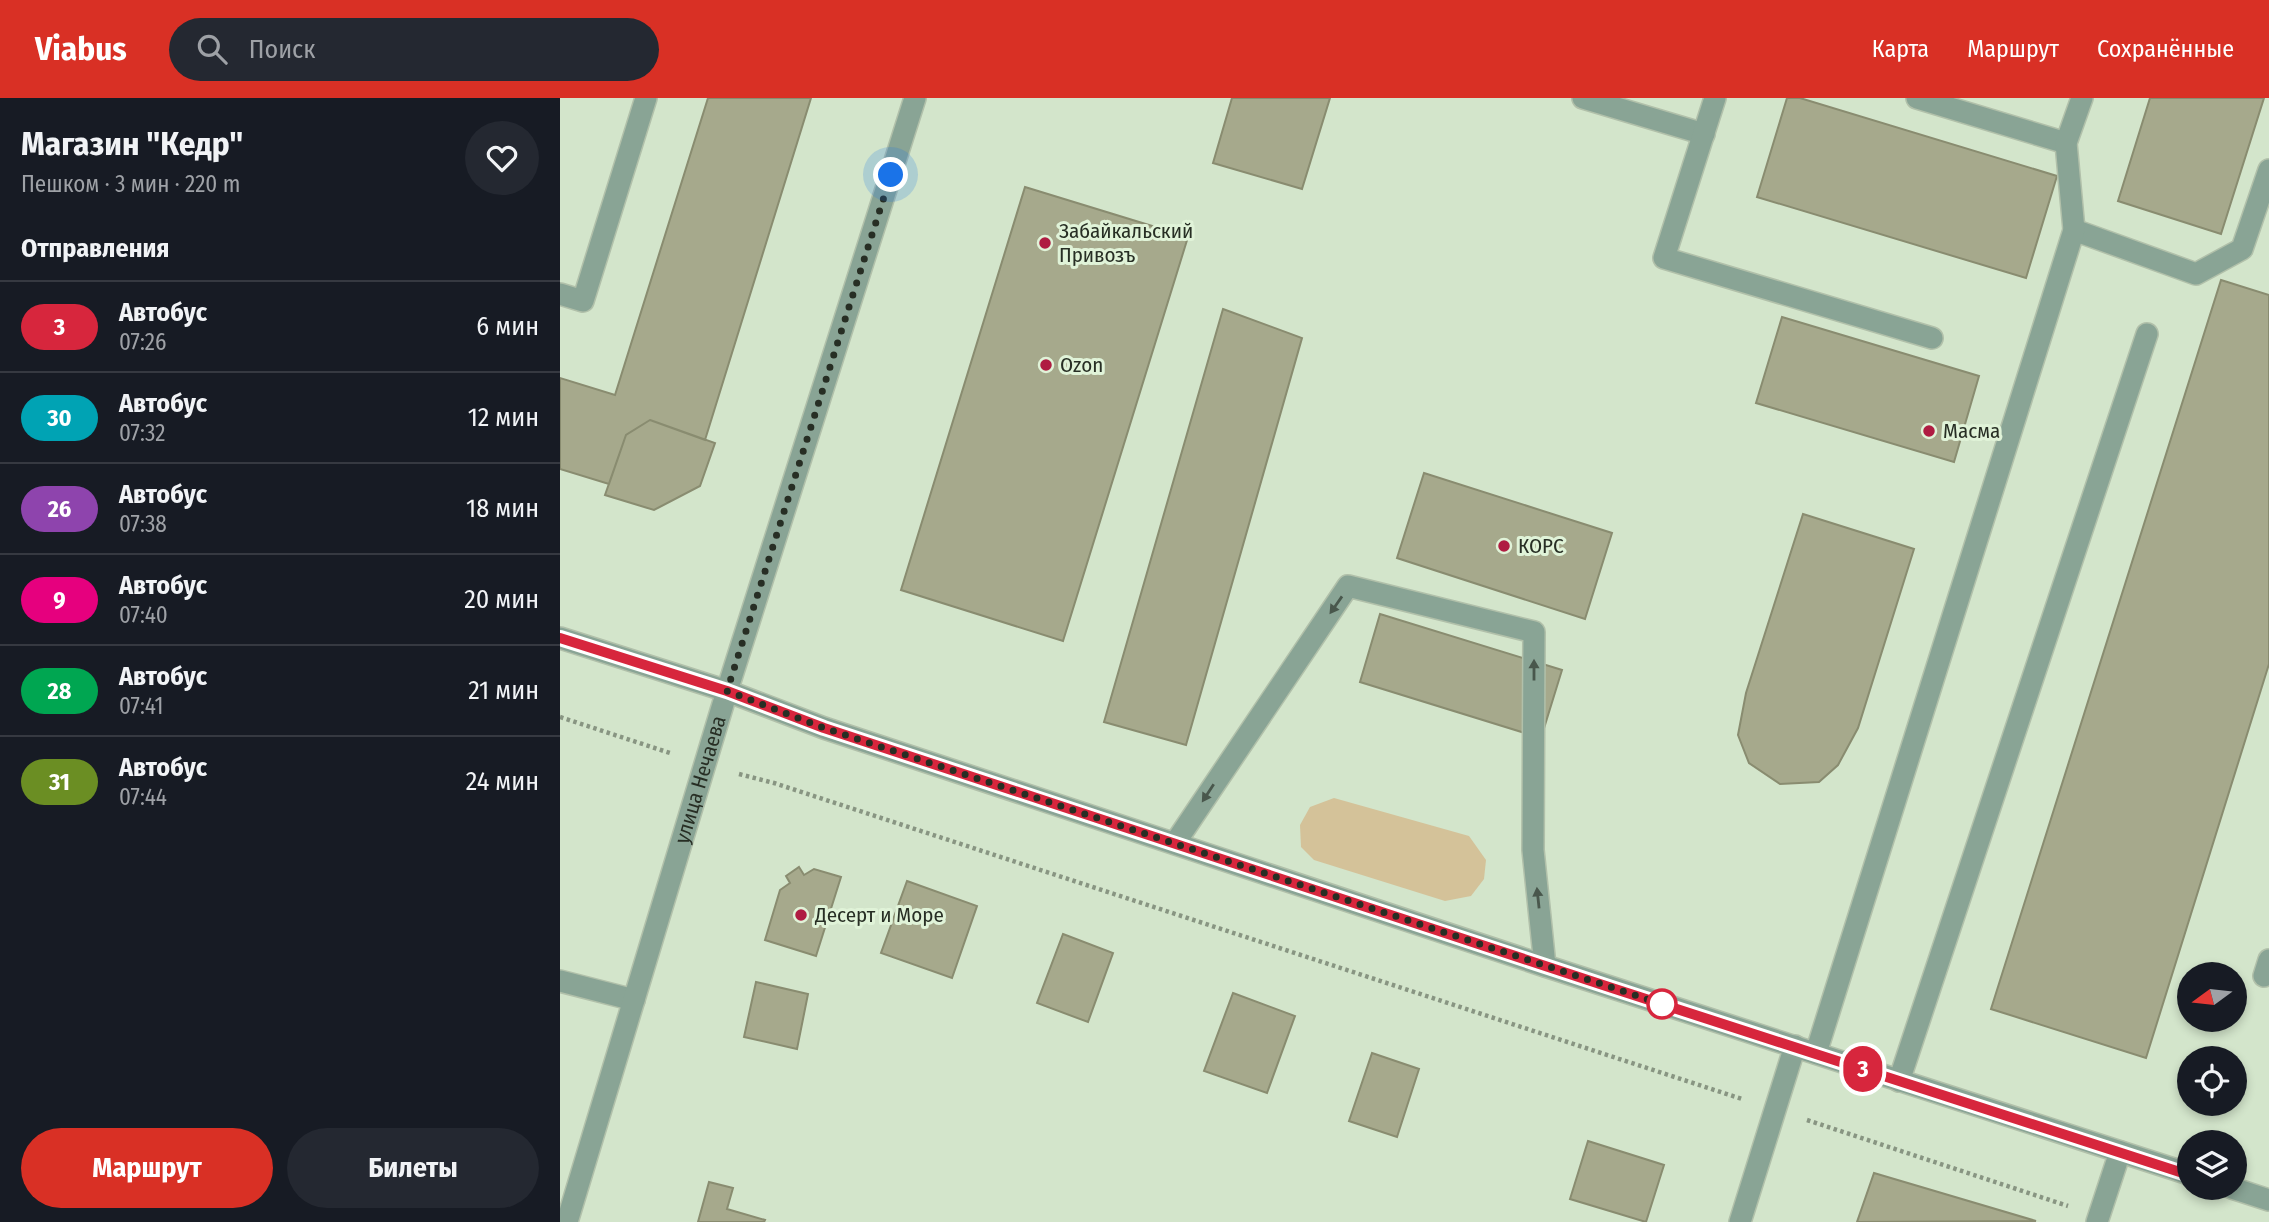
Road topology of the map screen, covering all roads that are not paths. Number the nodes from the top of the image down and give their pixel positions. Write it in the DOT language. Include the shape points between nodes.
graph roads {
  1 [pos="646,98"];
  2 [pos="915,98"];
  3 [pos="1583,98"];
  4 [pos="1715,98"];
  5 [pos="1917,98"];
  6 [pos="2082,98"];
  7 [pos="1704,134"];
  8 [pos="2067,144"];
  9 [pos="2269,170"];
  10 [pos="2074,230"];
  11 [pos="560,294"];
  12 [pos="2147,334"];
  13 [pos="1932,338"];
  14 [pos="560,638"];
  15 [pos="727,691"];
  16 [pos="1174,844"];
  17 [pos="1545,966"];
  18 [pos="560,981"];
  19 [pos="634,1000"];
  20 [pos="1795,1046"];
  21 [pos="1816,1053"];
  22 [pos="1899,1081"];
  23 [pos="2120,1152"];
  24 [pos="2177,1170"];
  25 [pos="2247,1193"];
  26 [pos="2269,1200"];
  27 [pos="2098,1219"];
  28 [pos="567,1222"];
  29 [pos="1740,1222"];
  1 -- 11 [label="street" via="583,301"];
  2 -- 15 [label="street, улица Нечаева"];
  3 -- 7 [label="street"];
  4 -- 7 [label="street"];
  5 -- 8 [label="street"];
  6 -- 8 [label="street"];
  7 -- 13 [label="street" via="1664,258"];
  8 -- 10 [label="street"];
  9 -- 10 [label="street" via="2242,250 2196,274"];
  10 -- 21 [label="street"];
  12 -- 22 [label="street"];
  14 -- 15 [label="street"];
  15 -- 16 [label="street" via="824,728"];
  15 -- 19 [label="street, улица Нечаева"];
  16 -- 17 [label="street"];
  17 -- 16 [label="street, one-way" via="1533,850 1534,632 1348,586"];
  17 -- 20 [label="street"];
  18 -- 19 [label="street"];
  19 -- 28 [label="street, улица Нечаева"];
  20 -- 21 [label="street"];
  20 -- 29 [label="street"];
  21 -- 22 [label="street"];
  22 -- 23 [label="street"];
  23 -- 24 [label="street"];
  23 -- 27 [label="street"];
  25 -- 26 [label="street"];
}
